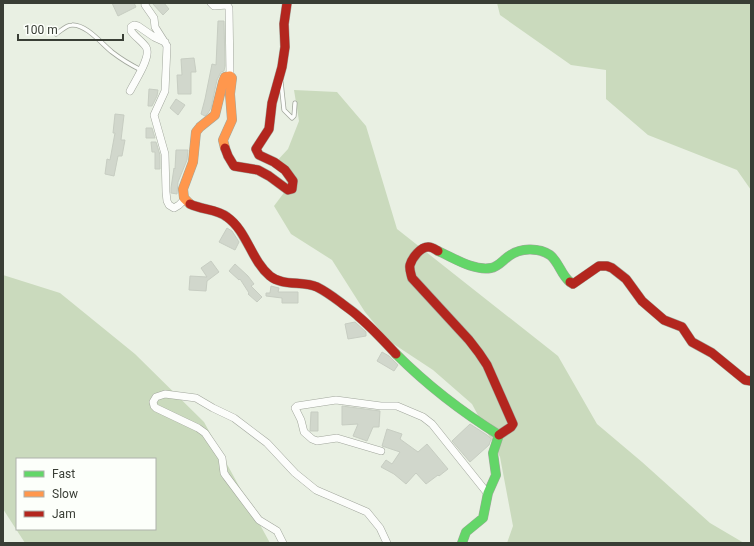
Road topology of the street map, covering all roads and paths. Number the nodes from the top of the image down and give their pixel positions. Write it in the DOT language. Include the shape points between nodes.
graph roads {
  1 [pos="210,3"];
  2 [pos="287,3"];
  3 [pos="145,5"];
  4 [pos="56,34"];
  5 [pos="167,44"];
  6 [pos="141,70"];
  7 [pos="281,75"];
  8 [pos="230,76"];
  9 [pos="130,91"];
  10 [pos="295,103"];
  11 [pos="185,199"];
  12 [pos="751,381"];
  13 [pos="499,435"];
  14 [pos="381,452"];
  15 [pos="488,494"];
  16 [pos="283,543"];
  17 [pos="387,543"];
  18 [pos="462,543"];
  1 -- 8 [label="street" via="214,6 227,5 230,8"];
  2 -- 7 [label="street"];
  3 -- 5 [label="street" via="154,18 156,29"];
  4 -- 6 [label="lane" via="71,25 82,28"];
  5 -- 6 [label="street" via="138,26 131,27 132,33 147,49 146,60"];
  5 -- 11 [label="street" via="166,91 154,118 165,154 167,201 174,208"];
  6 -- 9 [label="street"];
  7 -- 8 [label="street" via="272,103 269,129 256,149 259,155 274,162 294,179 294,186 290,190 258,170 236,167 232,164 223,140 232,116"];
  7 -- 10 [label="lane" via="284,110 292,118"];
  8 -- 11 [label="street" via="222,83 214,116 196,132 192,163 185,184"];
  11 -- 13 [label="street" via="230,219 273,279 320,288 353,311 420,377 470,417"];
  12 -- 13 [label="street" via="745,380 712,353 694,343 682,327 667,322 642,301 622,275 607,266 596,268 574,284 568,281 551,256 540,252 521,250 494,267 486,268 477,267 429,247 423,248 410,262 412,278 469,340 487,365 512,424"];
  13 -- 15 [label="street" via="493,454 496,476"];
  14 -- 15 [label="street" via="337,438 317,441 312,439 304,432 295,408 336,400 407,409 432,424"];
  15 -- 18 [label="street" via="483,518 466,532"];
  16 -- 17 [label="street" via="280,534 259,520 226,476 222,458 205,433 156,408 153,402 156,396 165,394 196,398 239,421 272,447 309,486 367,512 380,528"];
}
